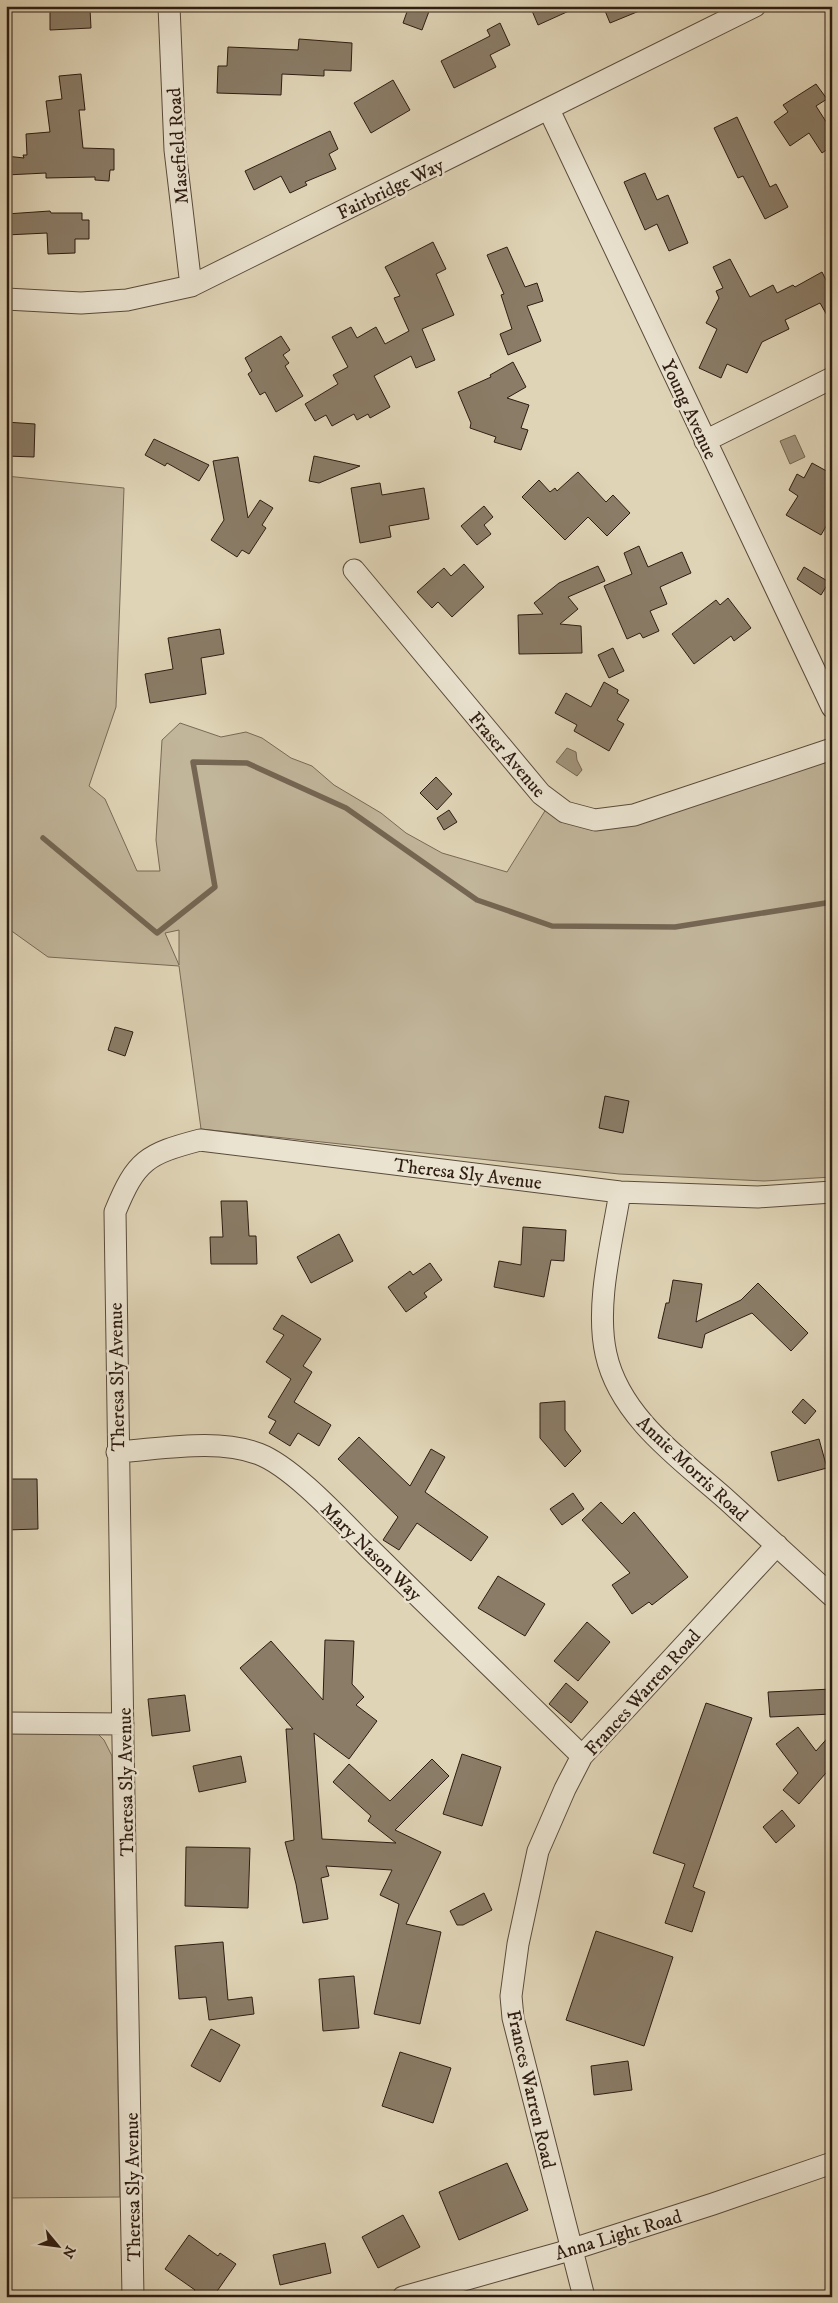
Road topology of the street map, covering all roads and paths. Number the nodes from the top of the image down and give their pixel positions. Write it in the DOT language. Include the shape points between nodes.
graph roads {
  1 [pos="169,6"];
  2 [pos="756,6"];
  3 [pos="549,110"];
  4 [pos="191,286"];
  5 [pos="6,299"];
  6 [pos="832,378"];
  7 [pos="705,441"];
  8 [pos="354,570"];
  9 [pos="832,708"];
  10 [pos="832,749"];
  11 [pos="620,1192"];
  12 [pos="832,1192"];
  13 [pos="117,1452"];
  14 [pos="777,1545"];
  15 [pos="832,1596"];
  16 [pos="6,1723"];
  17 [pos="123,1724"];
  18 [pos="582,1756"];
  19 [pos="832,2162"];
  20 [pos="570,2250"];
  21 [pos="133,2297"];
  22 [pos="402,2297"];
  23 [pos="584,2297"];
  1 -- 4 [label="street, Masefield Road" via="174,150"];
  2 -- 3 [label="street, Fairbridge Way"];
  3 -- 4 [label="street, Fairbridge Way"];
  3 -- 7 [label="street, Young Avenue"];
  4 -- 5 [label="street, Fairbridge Way" via="127,300 81,303"];
  6 -- 7 [label="street"];
  7 -- 9 [label="street, Young Avenue"];
  8 -- 10 [label="street, Fraser Avenue" via="540,794 565,812 595,820 634,815"];
  11 -- 12 [label="street, Theresa Sly Avenue" via="758,1197"];
  11 -- 13 [label="street, Theresa Sly Avenue" via="200,1140 150,1156 124,1188 115,1212"];
  11 -- 14 [label="street, Annie Morris Road" via="604,1298 604,1343 611,1370 634,1412 662,1443"];
  13 -- 17 [label="street, Theresa Sly Avenue"];
  13 -- 18 [label="street, Mary Nason Way" via="220,1446 261,1455 281,1466 336,1515"];
  14 -- 15 [label="street, Annie Morris Road"];
  14 -- 18 [label="street, Frances Warren Road"];
  16 -- 17 [label="street"];
  17 -- 21 [label="street, Theresa Sly Avenue"];
  18 -- 20 [label="street, Frances Warren Road" via="538,1851 518,1944 511,1996 513,2018"];
  19 -- 20 [label="street, Anna Light Road"];
  20 -- 22 [label="street, Anna Light Road"];
  20 -- 23 [label="street, Frances Warren Road"];
}
